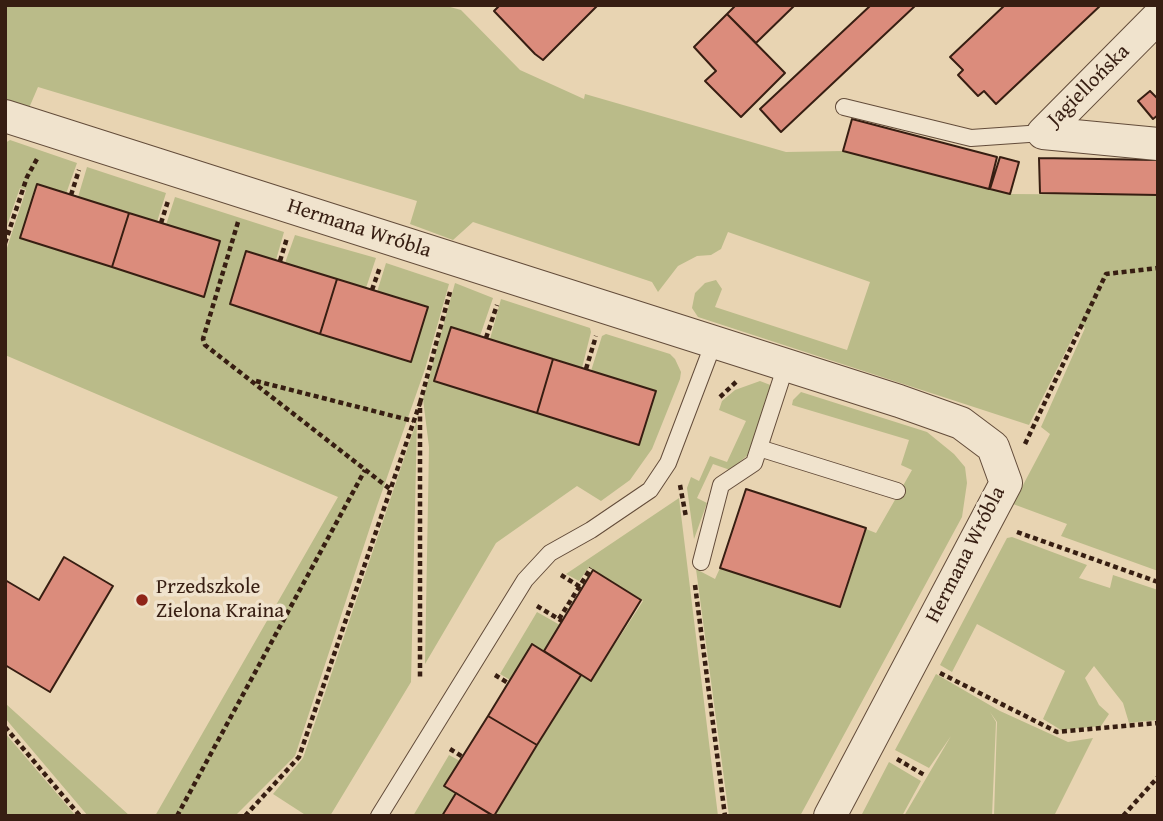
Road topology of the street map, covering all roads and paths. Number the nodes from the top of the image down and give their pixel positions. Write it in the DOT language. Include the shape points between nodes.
graph roads {
  1 [pos="1158,17"];
  2 [pos="844,107"];
  3 [pos="5,116"];
  4 [pos="1043,133"];
  5 [pos="1158,144"];
  6 [pos="43,149"];
  7 [pos="82,163"];
  8 [pos="171,194"];
  9 [pos="71,195"];
  10 [pos="240,214"];
  11 [pos="161,223"];
  12 [pos="290,230"];
  13 [pos="5,243"];
  14 [pos="383,260"];
  15 [pos="280,261"];
  16 [pos="1158,268"];
  17 [pos="453,282"];
  18 [pos="372,290"];
  19 [pos="500,297"];
  20 [pos="598,329"];
  21 [pos="486,338"];
  22 [pos="714,342"];
  23 [pos="586,369"];
  24 [pos="784,373"];
  25 [pos="252,380"];
  26 [pos="717,401"];
  27 [pos="420,402"];
  28 [pos="414,421"];
  29 [pos="759,448"];
  30 [pos="668,463"];
  31 [pos="365,470"];
  32 [pos="686,479"];
  33 [pos="1006,483"];
  34 [pos="390,489"];
  35 [pos="683,490"];
  36 [pos="897,491"];
  37 [pos="674,496"];
  38 [pos="986,521"];
  39 [pos="688,528"];
  40 [pos="701,562"];
  41 [pos="569,568"];
  42 [pos="591,568"];
  43 [pos="561,575"];
  44 [pos="554,581"];
  45 [pos="1158,582"];
  46 [pos="695,583"];
  47 [pos="581,587"];
  48 [pos="542,596"];
  49 [pos="536,606"];
  50 [pos="529,617"];
  51 [pos="502,663"];
  52 [pos="933,669"];
  53 [pos="495,675"];
  54 [pos="420,678"];
  55 [pos="508,683"];
  56 [pos="488,686"];
  57 [pos="1158,723"];
  58 [pos="5,727"];
  59 [pos="456,738"];
  60 [pos="450,749"];
  61 [pos="463,757"];
  62 [pos="443,760"];
  63 [pos="1158,777"];
  64 [pos="80,816"];
  65 [pos="177,816"];
  66 [pos="245,816"];
  67 [pos="379,816"];
  68 [pos="725,816"];
  69 [pos="830,816"];
  70 [pos="1123,816"];
  1 -- 4 [label="street, Jagiellońska"];
  2 -- 4 [label="lane" via="971,138"];
  3 -- 22 [label="street, Hermana Wróbla"];
  4 -- 5 [label="street, Jagiellońska"];
  6 -- 13 [label="path" via="27,177"];
  7 -- 9 [label="path"];
  8 -- 11 [label="path"];
  10 -- 25 [label="path" via="203,339 217,356"];
  12 -- 15 [label="path"];
  14 -- 18 [label="path"];
  16 -- 33 [label="path" via="1105,274"];
  17 -- 27 [label="path"];
  19 -- 21 [label="path"];
  20 -- 23 [label="path"];
  22 -- 24 [label="street, Hermana Wróbla"];
  22 -- 30 [label="lane"];
  24 -- 26 [label="path" via="757,374 732,384"];
  24 -- 29 [label="lane"];
  24 -- 33 [label="street, Hermana Wróbla" via="899,401 961,423 993,447"];
  25 -- 28 [label="path"];
  25 -- 31 [label="path"];
  27 -- 28 [label="path"];
  27 -- 54 [label="path"];
  28 -- 34 [label="path"];
  29 -- 36 [label="lane"];
  29 -- 40 [label="lane" via="754,463 721,485"];
  30 -- 35 [label="path"];
  30 -- 67 [label="lane" via="649,490 550,553 525,580"];
  31 -- 34 [label="path"];
  31 -- 65 [label="path"];
  32 -- 35 [label="path"];
  33 -- 38 [label="street, Hermana Wróbla"];
  34 -- 66 [label="path" via="299,757"];
  35 -- 37 [label="path"];
  35 -- 39 [label="path"];
  38 -- 45 [label="path"];
  38 -- 69 [label="street, Hermana Wróbla"];
  41 -- 43 [label="path"];
  42 -- 47 [label="path"];
  43 -- 44 [label="path"];
  43 -- 47 [label="path"];
  46 -- 68 [label="path"];
  47 -- 49 [label="path" via="561,620"];
  48 -- 49 [label="path"];
  49 -- 50 [label="path"];
  51 -- 53 [label="path"];
  52 -- 57 [label="path" via="1057,732"];
  53 -- 55 [label="path"];
  53 -- 56 [label="path"];
  58 -- 64 [label="path"];
  59 -- 60 [label="path"];
  60 -- 61 [label="path"];
  60 -- 62 [label="path"];
  63 -- 70 [label="path"];
}
